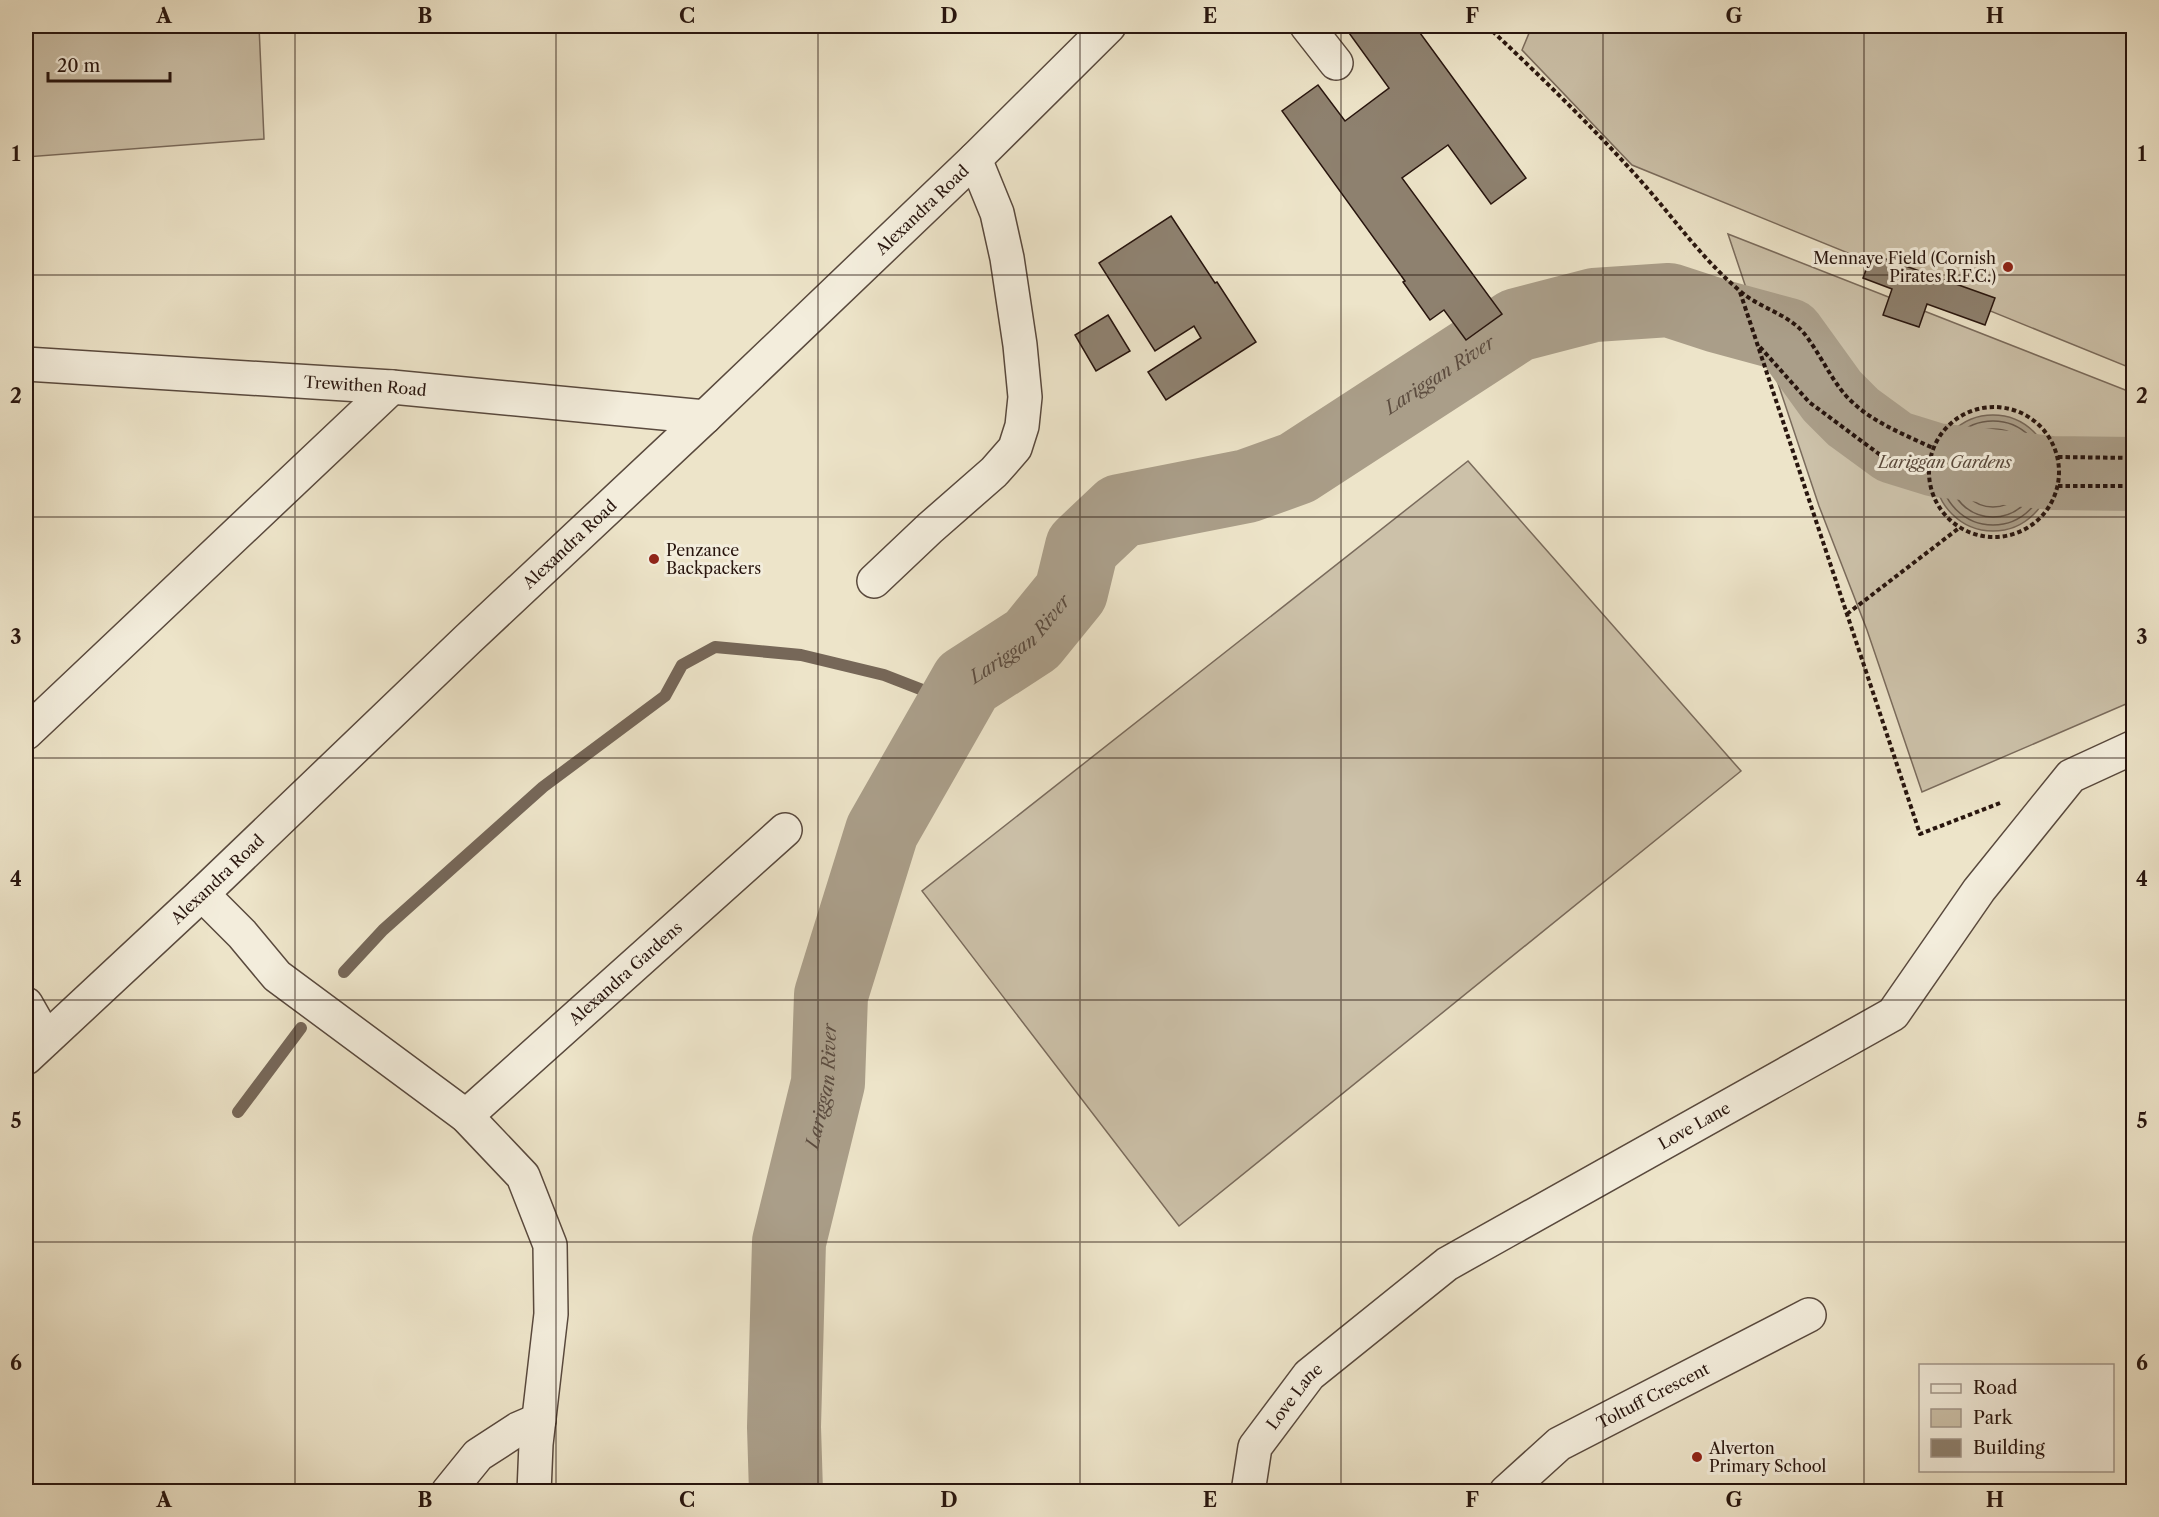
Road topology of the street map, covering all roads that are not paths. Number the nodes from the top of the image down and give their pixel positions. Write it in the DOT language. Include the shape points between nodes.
graph roads {
  1 [pos="1109,26"];
  2 [pos="1307,26"];
  3 [pos="1336,63"];
  4 [pos="975,159"];
  5 [pos="26,364"];
  6 [pos="392,387"];
  7 [pos="705,417"];
  8 [pos="874,581"];
  9 [pos="26,734"];
  10 [pos="2133,747"];
  11 [pos="785,830"];
  12 [pos="202,894"];
  13 [pos="26,1004"];
  14 [pos="36,1048"];
  15 [pos="466,1116"];
  16 [pos="1809,1315"];
  17 [pos="539,1420"];
  18 [pos="448,1491"];
  19 [pos="534,1491"];
  20 [pos="1248,1491"];
  21 [pos="1506,1491"];
  1 -- 4 [label="street, Alexandra Road"];
  2 -- 3 [label="street"];
  4 -- 7 [label="street, Alexandra Road"];
  4 -- 8 [label="street" via="998,213 1006,258 1025,397 1022,426 1015,448 994,472"];
  5 -- 6 [label="street, Trewithen Road"];
  6 -- 7 [label="street, Trewithen Road"];
  6 -- 9 [label="street"];
  7 -- 12 [label="street, Alexandra Road"];
  10 -- 20 [label="street, Love Lane" via="2071,776 1979,890 1893,1014 1447,1264 1309,1375 1255,1447"];
  11 -- 15 [label="street, Alexandra Gardens"];
  12 -- 14 [label="street, Alexandra Road"];
  12 -- 15 [label="street" via="277,976"];
  13 -- 14 [label="street"];
  15 -- 17 [label="street" via="523,1176 550,1245 551,1314"];
  16 -- 21 [label="street, Toltuff Crescent" via="1559,1444"];
  17 -- 18 [label="street" via="478,1455"];
  17 -- 19 [label="street"];
}
